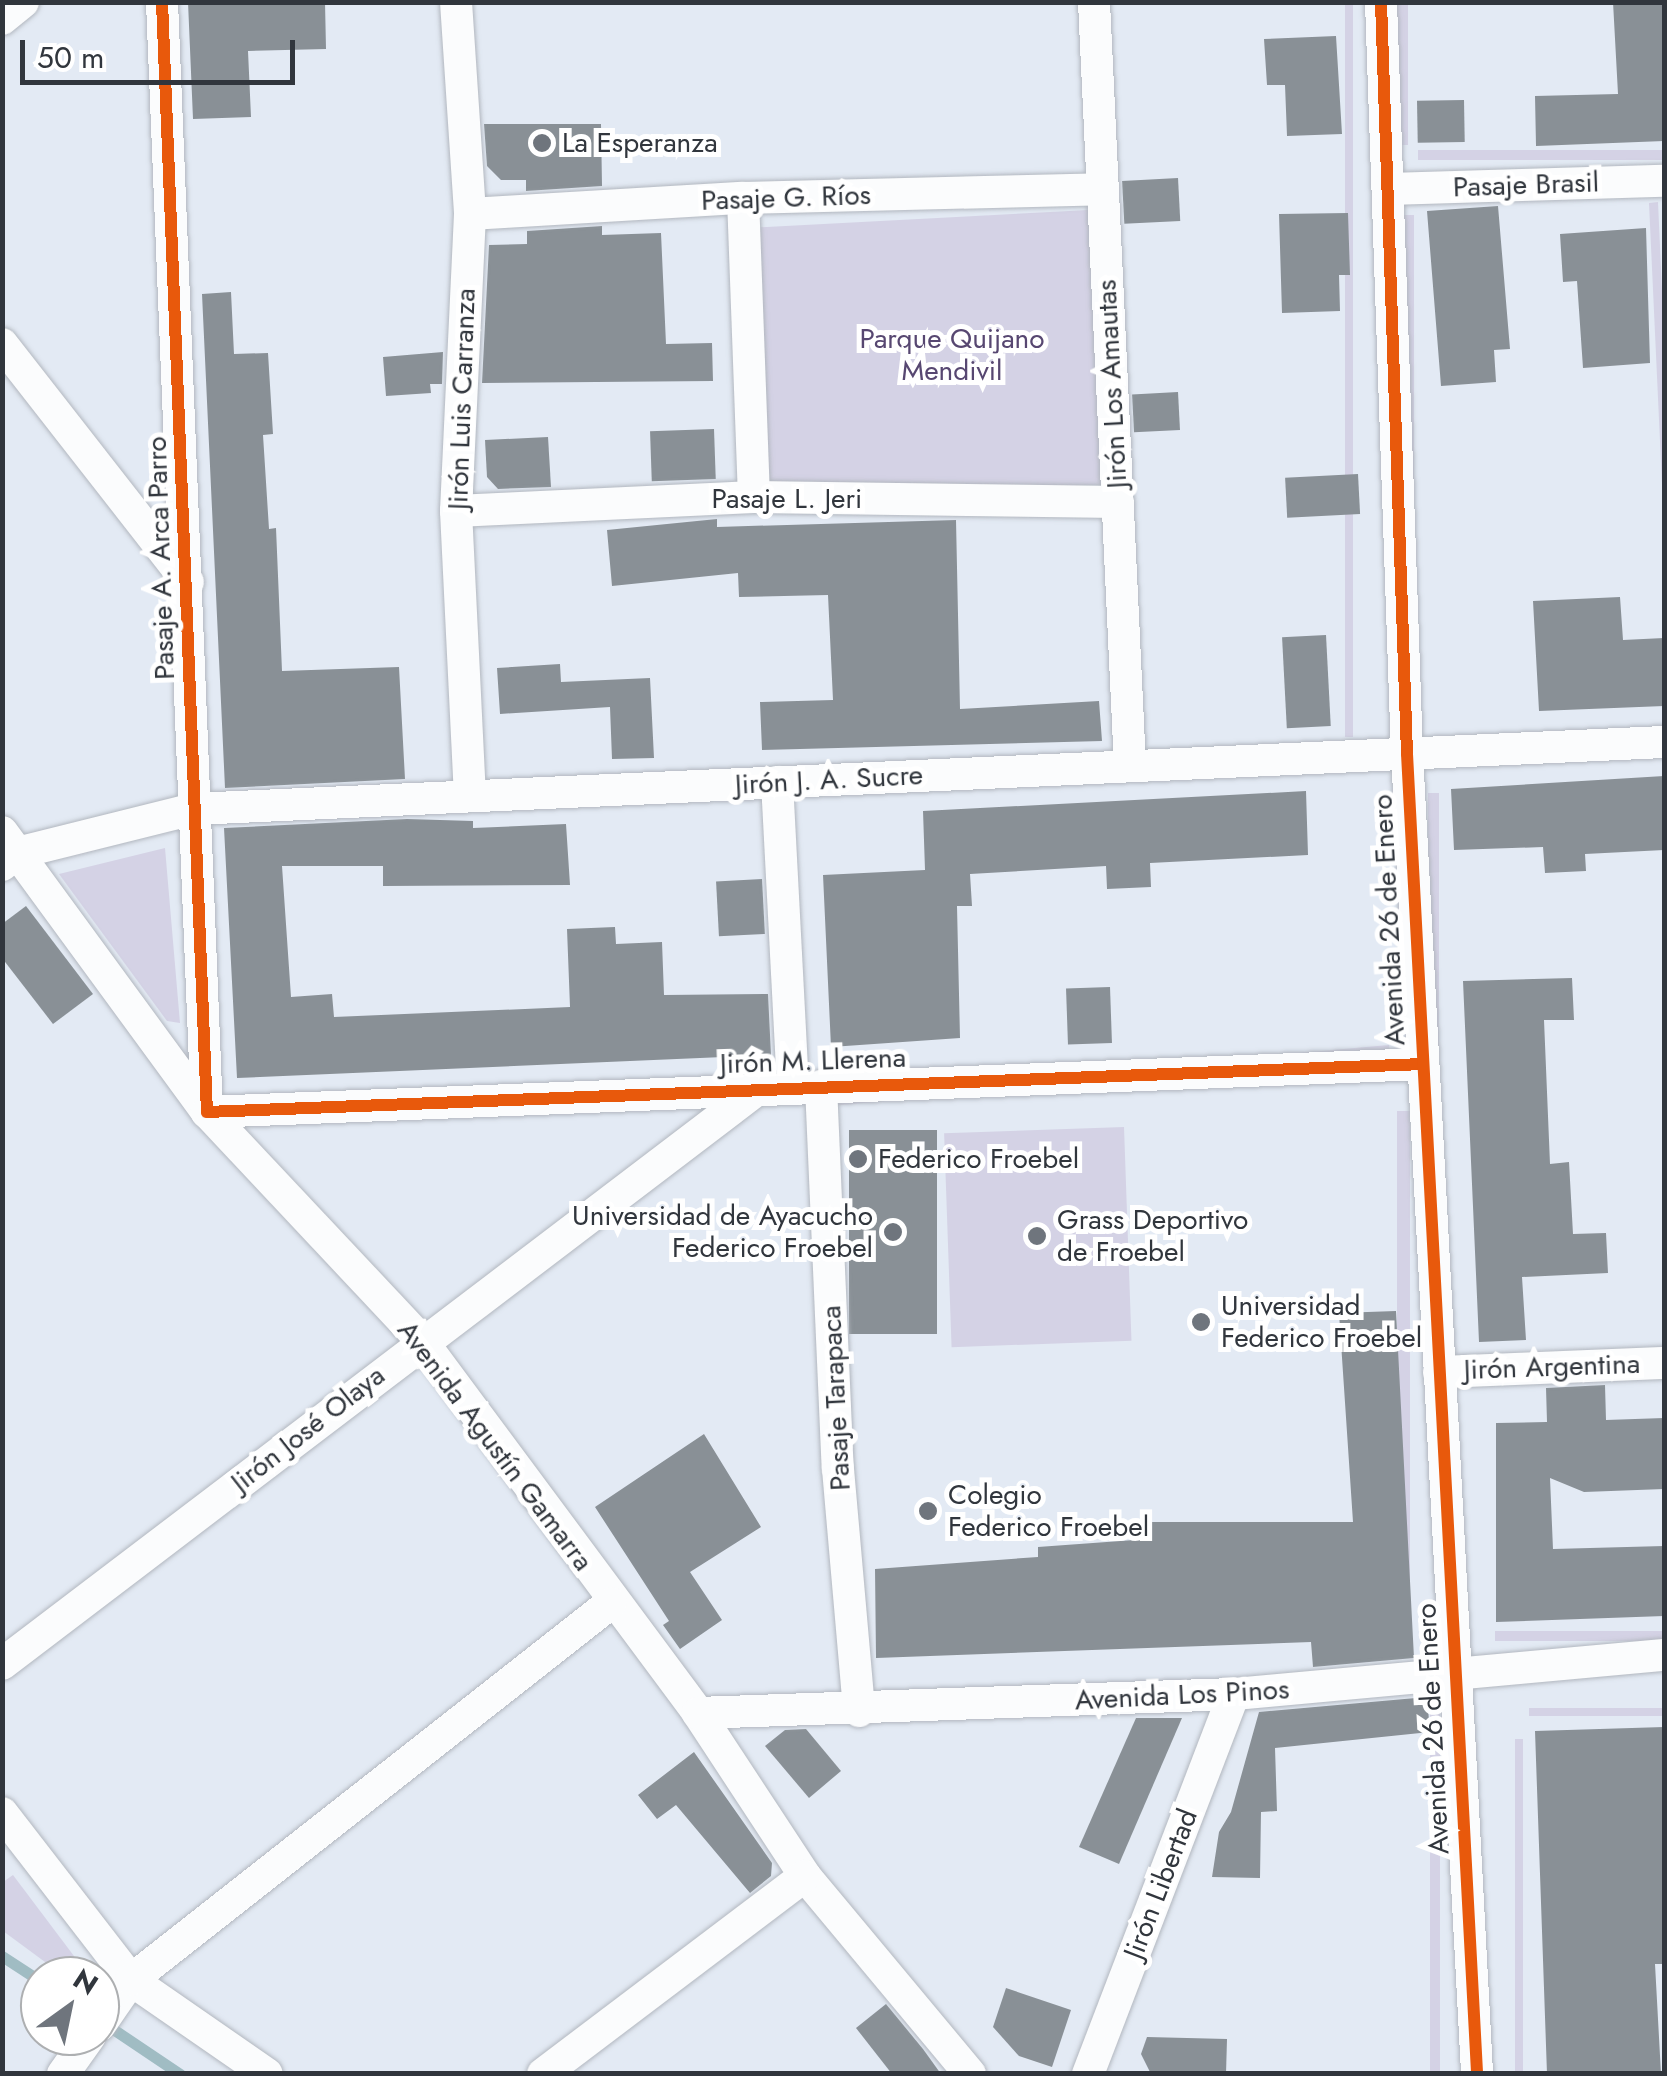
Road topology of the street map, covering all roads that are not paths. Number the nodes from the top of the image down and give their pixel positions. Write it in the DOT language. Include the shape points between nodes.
graph roads {
  1 [pos="22,2"];
  2 [pos="162,2"];
  3 [pos="456,2"];
  4 [pos="1094,2"];
  5 [pos="1381,2"];
  6 [pos="2,18"];
  7 [pos="1664,181"];
  8 [pos="1103,188"];
  9 [pos="1388,190"];
  10 [pos="743,198"];
  11 [pos="470,214"];
  12 [pos="2,344"];
  13 [pos="754,497"];
  14 [pos="1118,502"];
  15 [pos="456,511"];
  16 [pos="188,582"];
  17 [pos="1664,742"];
  18 [pos="1407,754"];
  19 [pos="1130,766"];
  20 [pos="777,782"];
  21 [pos="470,796"];
  22 [pos="194,809"];
  23 [pos="7,850"];
  24 [pos="1421,1064"];
  25 [pos="807,1086"];
  26 [pos="758,1088"];
  27 [pos="207,1112"];
  28 [pos="422,1341"];
  29 [pos="1664,1363"];
  30 [pos="1439,1372"];
  31 [pos="611,1604"];
  32 [pos="1664,1656"];
  33 [pos="2,1664"];
  34 [pos="1454,1676"];
  35 [pos="1234,1694"];
  36 [pos="858,1710"];
  37 [pos="698,1713"];
  38 [pos="2,1813"];
  39 [pos="804,1876"];
  40 [pos="130,1980"];
  41 [pos="120,1995"];
  42 [pos="267,2074"];
  43 [pos="543,2074"];
  44 [pos="970,2074"];
  45 [pos="1088,2074"];
  46 [pos="1478,2074"];
  1 -- 6 [label="street"];
  2 -- 16 [label="street, Pasaje A. Arca Parro"];
  3 -- 11 [label="street, Jirón Luis Carranza"];
  4 -- 8 [label="street, Jirón Los Amautas"];
  5 -- 9 [label="street, Avenida 26 de Enero"];
  7 -- 9 [label="street, Pasaje Brasil"];
  8 -- 10 [label="street, Pasaje G. Ríos"];
  8 -- 14 [label="street, Jirón Los Amautas"];
  9 -- 18 [label="street, Avenida 26 de Enero"];
  10 -- 11 [label="street, Pasaje G. Ríos"];
  10 -- 13 [label="street"];
  11 -- 15 [label="street, Jirón Luis Carranza"];
  12 -- 16 [label="street"];
  13 -- 14 [label="street, Pasaje L. Jeri"];
  13 -- 15 [label="street, Pasaje L. Jeri"];
  14 -- 19 [label="street, Jirón Los Amautas"];
  15 -- 21 [label="street, Jirón Luis Carranza"];
  16 -- 22 [label="street, Pasaje A. Arca Parro"];
  17 -- 18 [label="street, Jirón J. A. Sucre"];
  18 -- 19 [label="street, Jirón J. A. Sucre"];
  18 -- 24 [label="street, Avenida 26 de Enero"];
  19 -- 20 [label="street, Jirón J. A. Sucre"];
  20 -- 21 [label="street, Jirón J. A. Sucre"];
  20 -- 25 [label="street, Pasaje Tarapaca"];
  21 -- 22 [label="street, Jirón J. A. Sucre"];
  22 -- 23 [label="street, Jirón J. A. Sucre"];
  22 -- 27 [label="street, Pasaje A. Arca Parro"];
  23 -- 27 [label="street, Avenida Agustín Gamarra"];
  24 -- 25 [label="street, Jirón M. Llerena"];
  24 -- 30 [label="street, Avenida 26 de Enero"];
  25 -- 26 [label="street, Jirón M. Llerena"];
  25 -- 36 [label="street, Pasaje Tarapaca"];
  26 -- 27 [label="street, Jirón M. Llerena"];
  26 -- 28 [label="street, Jirón José Olaya"];
  27 -- 28 [label="street, Avenida Agustín Gamarra"];
  28 -- 31 [label="street, Avenida Agustín Gamarra"];
  28 -- 33 [label="street, Jirón José Olaya"];
  29 -- 30 [label="street, Jirón Argentina"];
  30 -- 34 [label="street, Avenida 26 de Enero"];
  31 -- 37 [label="street, Avenida Agustín Gamarra"];
  31 -- 40 [label="street"];
  32 -- 34 [label="street, Avenida Los Pinos"];
  34 -- 35 [label="street, Avenida Los Pinos"];
  34 -- 46 [label="street, Avenida 26 de Enero"];
  35 -- 36 [label="street, Avenida Los Pinos"];
  35 -- 45 [label="street, Jirón Libertad"];
  36 -- 37 [label="street, Avenida Los Pinos"];
  37 -- 39 [label="street, Avenida Agustín Gamarra"];
  38 -- 40 [label="street"];
  39 -- 43 [label="street"];
  39 -- 44 [label="street, Avenida Agustín Gamarra"];
  40 -- 41 [label="street"];
  40 -- 42 [label="street"];
}
